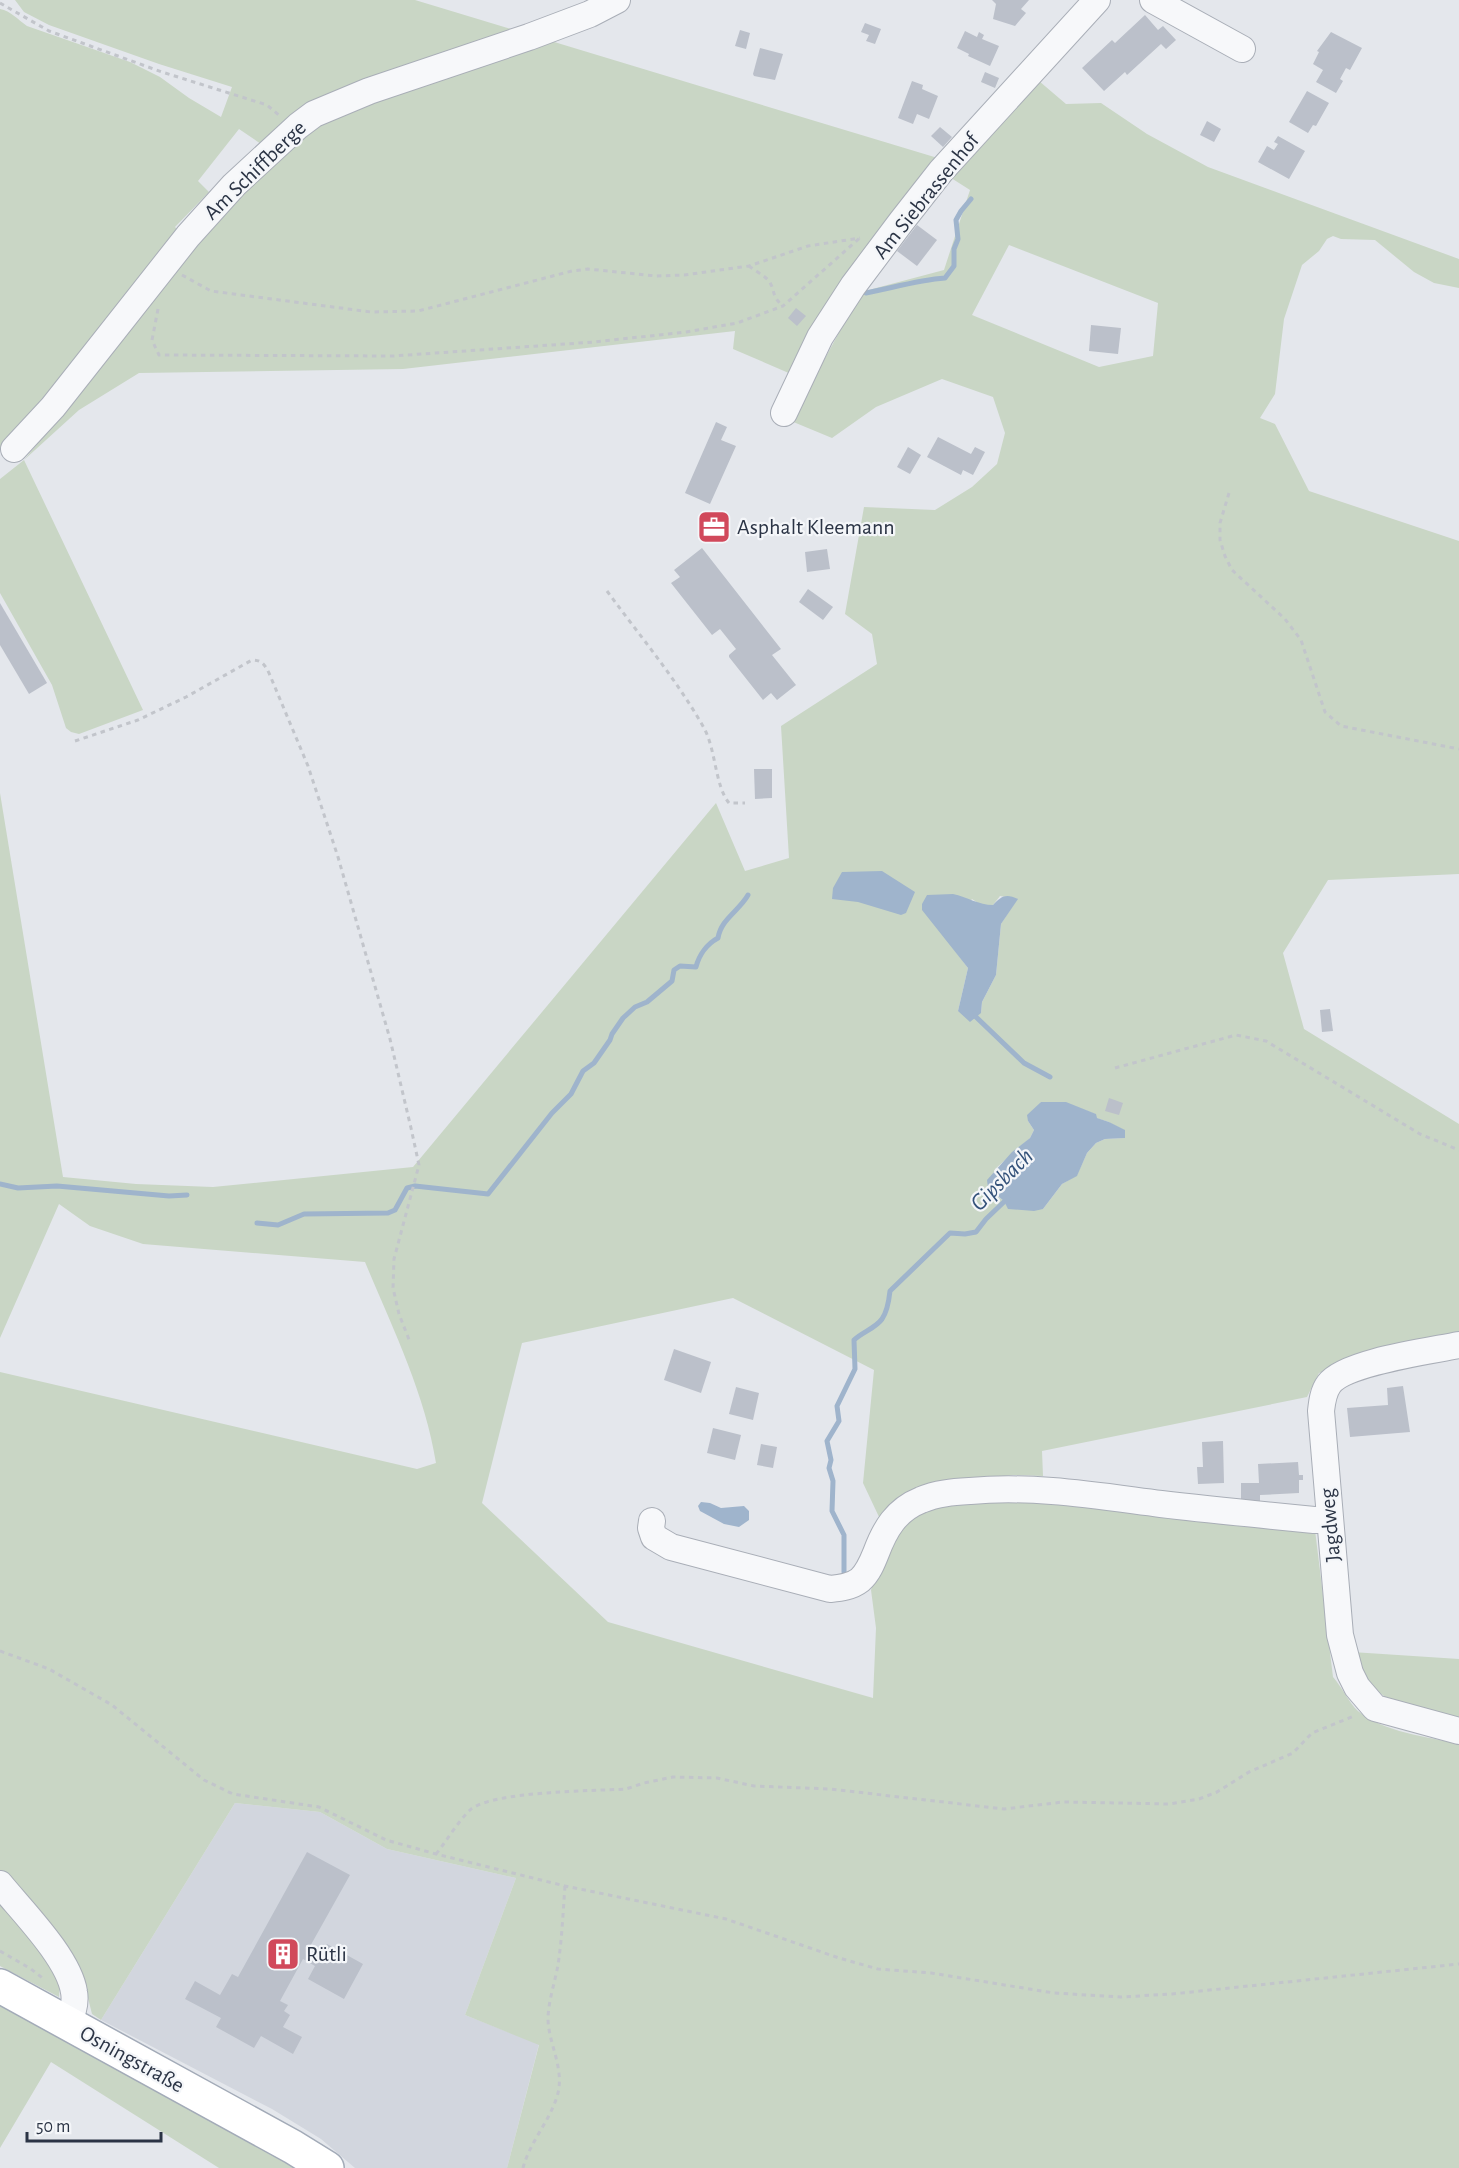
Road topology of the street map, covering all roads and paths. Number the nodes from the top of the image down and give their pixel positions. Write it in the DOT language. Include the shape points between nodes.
graph roads {
  1 [pos="617,0"];
  2 [pos="1097,0"];
  3 [pos="1153,0"];
  4 [pos="0,3"];
  5 [pos="1242,49"];
  6 [pos="295,128"];
  7 [pos="166,263"];
  8 [pos="749,266"];
  9 [pos="783,306"];
  10 [pos="158,308"];
  11 [pos="784,413"];
  12 [pos="14,449"];
  13 [pos="1229,493"];
  14 [pos="607,591"];
  15 [pos="75,741"];
  16 [pos="1459,749"];
  17 [pos="745,803"];
  18 [pos="1115,1068"];
  19 [pos="1459,1150"];
  20 [pos="410,1342"];
  21 [pos="1459,1345"];
  22 [pos="1329,1520"];
  23 [pos="652,1521"];
  24 [pos="0,1651"];
  25 [pos="1375,1708"];
  26 [pos="1459,1731"];
  27 [pos="436,1854"];
  28 [pos="0,1884"];
  29 [pos="565,1886"];
  30 [pos="1459,1964"];
  31 [pos="0,1986"];
  32 [pos="68,2024"];
  33 [pos="327,2168"];
  34 [pos="523,2168"];
  1 -- 6 [label="street, Am Schiffberge" via="529,37 369,91 314,114"];
  2 -- 11 [label="street, Am Siebrassenhof" via="941,171 901,222 820,337"];
  3 -- 5 [label="street"];
  4 -- 6 [label="path" via="49,31 267,105"];
  6 -- 7 [label="street, Am Schiffberge" via="234,185"];
  7 -- 8 [label="path" via="211,291 371,312 418,311 588,269 656,276"];
  7 -- 12 [label="street, Am Schiffberge"];
  8 -- 9 [label="path" via="766,278 775,300"];
  8 -- 9 [label="path" via="808,246 860,237"];
  9 -- 10 [label="path" via="737,323 686,332 393,356 159,355 152,340"];
  13 -- 16 [label="path" via="1220,523 1225,556 1232,570 1285,619 1301,640 1325,712 1341,726"];
  14 -- 17 [label="path" via="705,731 724,796 729,803"];
  15 -- 20 [label="path" via="138,720 252,660 264,664 308,766 338,857 390,1039 419,1165 394,1259 393,1288"];
  18 -- 19 [label="path" via="1236,1035 1266,1041 1420,1134"];
  21 -- 22 [label="street, Jagdweg" via="1371,1364 1339,1375 1329,1384 1321,1411"];
  22 -- 23 [label="street" via="1043,1490 945,1493 904,1509 891,1521 870,1568 860,1580 830,1589 671,1547 654,1538"];
  22 -- 25 [label="street, Jagdweg" via="1343,1649 1358,1688"];
  24 -- 27 [label="path" via="49,1669 112,1705 204,1780 232,1794 319,1807 386,1840"];
  25 -- 26 [label="street"];
  25 -- 27 [label="path" via="1312,1733 1293,1753 1249,1772 1217,1792 1170,1804 1063,1802 1004,1809 830,1789 754,1786 717,1778 673,1777 626,1789 503,1797 480,1803"];
  27 -- 29 [label="path"];
  28 -- 32 [label="street" via="67,1972 74,1991 74,2011"];
  29 -- 30 [label="path" via="726,1919 878,1969 931,1973 1054,1993 1121,1997 1172,1994"];
  29 -- 34 [label="path" via="548,2018 558,2064 558,2091"];
  31 -- 32 [label="main road, Osningstraße"];
  32 -- 33 [label="main road, Osningstraße"];
}
